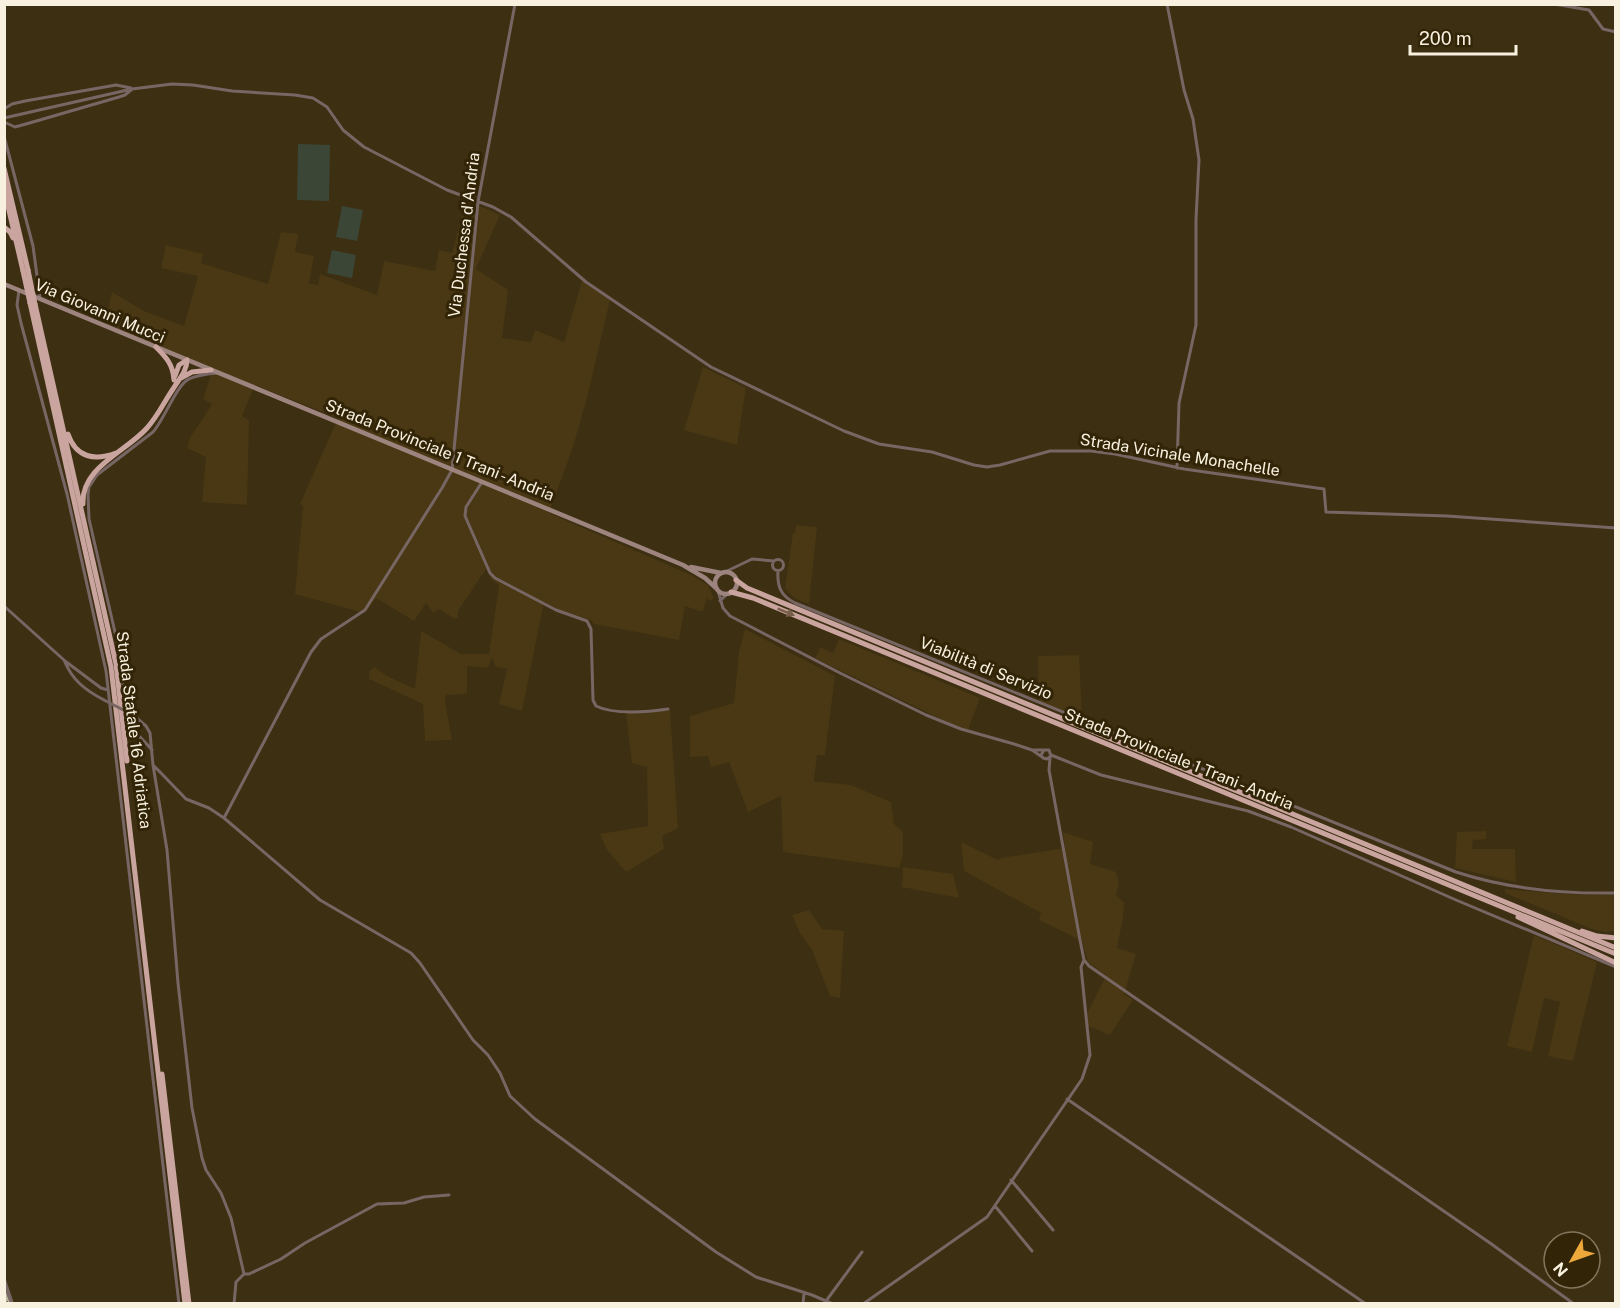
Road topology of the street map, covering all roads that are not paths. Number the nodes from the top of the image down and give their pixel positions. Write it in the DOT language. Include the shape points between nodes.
graph roads {
  1 [pos="515,4"];
  2 [pos="1167,4"];
  3 [pos="1554,4"];
  4 [pos="1616,32"];
  5 [pos="132,88"];
  6 [pos="4,109"];
  7 [pos="4,120"];
  8 [pos="4,136"];
  9 [pos="4,168"];
  10 [pos="4,189"];
  11 [pos="478,202"];
  12 [pos="4,227"];
  13 [pos="25,271"];
  14 [pos="4,284"];
  15 [pos="20,290"];
  16 [pos="40,299"];
  17 [pos="33,304"];
  18 [pos="156,347"];
  19 [pos="187,360"];
  20 [pos="211,370"];
  21 [pos="218,372"];
  22 [pos="177,380"];
  23 [pos="53,384"];
  24 [pos="121,451"];
  25 [pos="1177,468"];
  26 [pos="452,470"];
  27 [pos="482,482"];
  28 [pos="86,527"];
  29 [pos="1616,528"];
  30 [pos="774,561"];
  31 [pos="683,565"];
  32 [pos="778,571"];
  33 [pos="723,573"];
  34 [pos="736,580"];
  35 [pos="717,589"];
  36 [pos="730,593"];
  37 [pos="720,601"];
  38 [pos="4,606"];
  39 [pos="64,660"];
  40 [pos="108,690"];
  41 [pos="668,709"];
  42 [pos="1032,750"];
  43 [pos="1044,750"];
  44 [pos="153,752"];
  45 [pos="1050,756"];
  46 [pos="1043,758"];
  47 [pos="153,765"];
  48 [pos="1049,770"];
  49 [pos="224,818"];
  50 [pos="1616,893"];
  51 [pos="1487,901"];
  52 [pos="1555,923"];
  53 [pos="1616,938"];
  54 [pos="1616,948"];
  55 [pos="1616,954"];
  56 [pos="1084,960"];
  57 [pos="1616,965"];
  58 [pos="1067,1099"];
  59 [pos="1011,1180"];
  60 [pos="449,1195"];
  61 [pos="995,1206"];
  62 [pos="1053,1230"];
  63 [pos="1032,1251"];
  64 [pos="862,1252"];
  65 [pos="244,1274"];
  66 [pos="4,1280"];
  67 [pos="804,1293"];
  68 [pos="826,1301"];
  69 [pos="12,1304"];
  70 [pos="179,1304"];
  71 [pos="184,1304"];
  72 [pos="189,1304"];
  73 [pos="234,1304"];
  74 [pos="803,1304"];
  75 [pos="833,1304"];
  76 [pos="863,1304"];
  77 [pos="1366,1304"];
  78 [pos="1574,1304"];
  1 -- 11 [label="street, Via Duchessa d'Andria"];
  2 -- 25 [label="street" via="1198,160 1196,325 1179,403"];
  3 -- 4 [label="street" via="1589,10 1603,29"];
  5 -- 6 [label="street" via="116,85 12,104"];
  5 -- 7 [label="street, Strada Vicinale Monachelle"];
  5 -- 7 [label="street" via="119,97 15,127"];
  5 -- 11 [label="street, Strada Vicinale Monachelle" via="193,85 313,98 327,107 343,130 364,147"];
  8 -- 16 [label="street" via="33,246"];
  9 -- 13 [label="highway, Strada Statale 16 Adriatica"];
  10 -- 13 [label="highway, Strada Statale 16 Adriatica"];
  11 -- 25 [label="street, Strada Vicinale Monachelle" via="511,218 586,282 711,367 844,431 879,444 932,452 974,465 1000,465 1066,450 1116,454"];
  11 -- 26 [label="street, Via Duchessa d'Andria"];
  12 -- 13 [label="highway" via="12,235"];
  13 -- 17 [label="highway, Strada Statale 16 Adriatica, bridge"];
  14 -- 15 [label="main road, Via Giovanni Mucci"];
  15 -- 16 [label="main road, Via Giovanni Mucci"];
  15 -- 40 [label="street" via="17,305 67,494"];
  16 -- 18 [label="main road, Via Giovanni Mucci"];
  17 -- 23 [label="highway, Strada Statale 16 Adriatica"];
  17 -- 71 [label="highway, Strada Statale 16 Adriatica" via="111,667"];
  18 -- 19 [label="main road, Via Giovanni Mucci"];
  18 -- 22 [label="highway" via="167,358"];
  19 -- 20 [label="main road, Strada Provinciale 1 Trani - Andria"];
  19 -- 22 [label="highway" via="179,365"];
  20 -- 21 [label="main road, Strada Provinciale 1 Trani - Andria"];
  20 -- 22 [label="highway" via="192,372"];
  21 -- 26 [label="main road, Strada Provinciale 1 Trani - Andria"];
  21 -- 44 [label="street" via="182,384 159,425 97,475 89,487 89,519 117,641 128,721"];
  22 -- 24 [label="highway" via="156,418"];
  23 -- 24 [label="highway" via="75,447 103,458"];
  23 -- 28 [label="highway, Strada Statale 16 Adriatica"];
  24 -- 28 [label="highway" via="92,475 84,488"];
  25 -- 29 [label="street, Strada Vicinale Monachelle" via="1324,489 1326,512"];
  26 -- 27 [label="main road, Strada Provinciale 1 Trani - Andria"];
  26 -- 49 [label="street" via="365,610 321,639 311,652"];
  27 -- 31 [label="main road, Strada Provinciale 1 Trani - Andria"];
  27 -- 41 [label="street" via="466,507 465,516 490,573 500,583 587,621 591,629 596,706 648,712"];
  28 -- 72 [label="highway, Strada Statale 16 Adriatica" via="116,664"];
  30 -- 32 [label="street" via="772,567"];
  30 -- 32 [label="street" via="783,563"];
  30 -- 33 [label="street" via="753,559"];
  31 -- 33 [label="main road, Strada Provinciale 1 Trani - Andria"];
  31 -- 35 [label="main road, Strada Provinciale 1 Trani - Andria"];
  32 -- 50 [label="street, Viabilità di Servizio" via="779,589 795,603 1456,873 1540,890"];
  33 -- 34 [label="main road, Strada Provinciale 1 Trani - Andria" via="732,574"];
  33 -- 35 [label="main road" via="715,581"];
  34 -- 36 [label="main road"];
  34 -- 52 [label="highway, Strada Provinciale 1 Trani - Andria" via="747,588"];
  35 -- 36 [label="main road, Strada Provinciale 1 Trani - Andria"];
  35 -- 37 [label="street"];
  36 -- 37 [label="street"];
  36 -- 51 [label="highway, Strada Provinciale 1 Trani - Andria, one-way" via="764,603"];
  37 -- 42 [label="street" via="738,621 926,715"];
  38 -- 39 [label="street"];
  39 -- 40 [label="street"];
  39 -- 44 [label="street, bridge" via="78,684 146,726"];
  40 -- 70 [label="street"];
  42 -- 43 [label="street"];
  42 -- 46 [label="street"];
  43 -- 45 [label="street" via="1049,750"];
  43 -- 46 [label="street"];
  44 -- 47 [label="street"];
  45 -- 46 [label="street"];
  45 -- 48 [label="street"];
  45 -- 57 [label="street" via="1101,775 1196,797 1270,820"];
  46 -- 48 [label="street"];
  47 -- 49 [label="street" via="186,799"];
  47 -- 65 [label="street" via="167,850 192,1108 202,1158 231,1218"];
  48 -- 56 [label="street"];
  49 -- 67 [label="street" via="320,900 411,953 488,1055 510,1096 535,1119 716,1252 756,1277"];
  51 -- 55 [label="highway, Strada Provinciale 1 Trani - Andria"];
  51 -- 57 [label="highway"];
  52 -- 53 [label="highway"];
  52 -- 54 [label="highway, Strada Provinciale 1 Trani - Andria"];
  56 -- 58 [label="street" via="1090,1055 1082,1079"];
  56 -- 78 [label="street"];
  58 -- 59 [label="street"];
  58 -- 77 [label="street"];
  59 -- 61 [label="street"];
  59 -- 62 [label="street"];
  60 -- 65 [label="street" via="377,1204 281,1259"];
  61 -- 63 [label="street"];
  61 -- 76 [label="street" via="987,1217"];
  64 -- 68 [label="street"];
  65 -- 73 [label="street" via="236,1282"];
  66 -- 69 [label="street"];
  67 -- 68 [label="street"];
  67 -- 74 [label="street"];
  68 -- 75 [label="street"];
}
